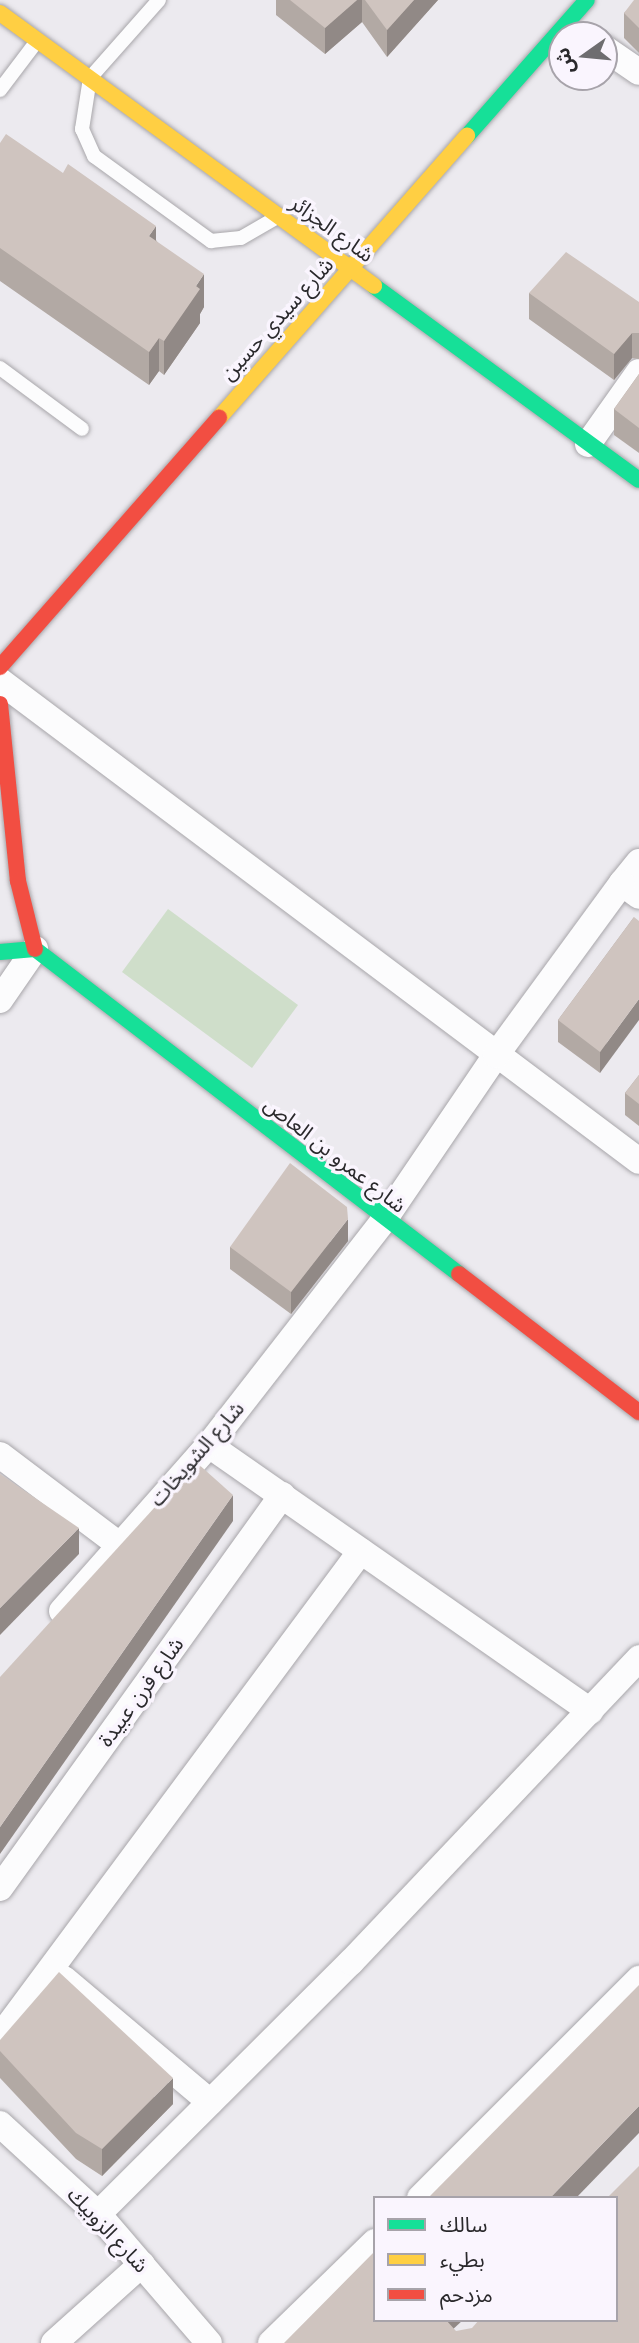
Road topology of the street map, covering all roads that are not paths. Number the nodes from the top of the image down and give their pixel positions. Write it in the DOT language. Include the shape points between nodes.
graph roads {
  1 [pos="159,0"];
  2 [pos="587,0"];
  3 [pos="0,13"];
  4 [pos="579,21"];
  5 [pos="38,39"];
  6 [pos="618,58"];
  7 [pos="548,59"];
  8 [pos="639,72"];
  9 [pos="90,78"];
  10 [pos="0,90"];
  11 [pos="278,216"];
  12 [pos="350,269"];
  13 [pos="0,368"];
  14 [pos="639,372"];
  15 [pos="82,429"];
  16 [pos="588,444"];
  17 [pos="639,480"];
  18 [pos="0,667"];
  19 [pos="0,681"];
  20 [pos="0,704"];
  21 [pos="639,862"];
  22 [pos="630,890"];
  23 [pos="35,949"];
  24 [pos="0,952"];
  25 [pos="0,1000"];
  26 [pos="496,1055"];
  27 [pos="639,1161"];
  28 [pos="384,1220"];
  29 [pos="639,1412"];
  30 [pos="209,1445"];
  31 [pos="0,1454"];
  32 [pos="282,1495"];
  33 [pos="118,1544"];
  34 [pos="361,1551"];
  35 [pos="47,1629"];
  36 [pos="639,1658"];
  37 [pos="590,1711"];
  38 [pos="0,1888"];
  39 [pos="52,1968"];
  40 [pos="639,1979"];
  41 [pos="0,2037"];
  42 [pos="210,2102"];
  43 [pos="0,2124"];
  44 [pos="422,2196"];
  45 [pos="98,2214"];
  46 [pos="373,2244"];
  47 [pos="142,2264"];
  48 [pos="54,2343"];
  49 [pos="209,2343"];
  50 [pos="271,2343"];
  1 -- 9 [label="lane"];
  2 -- 4 [label="main road, شارع سيدي حسين"];
  3 -- 5 [label="main road, شارع الجزائر"];
  5 -- 9 [label="main road, شارع الجزائر"];
  5 -- 10 [label="lane"];
  6 -- 8 [label="street"];
  7 -- 12 [label="main road, شارع سيدي حسين"];
  9 -- 11 [label="main road, شارع الجزائر"];
  9 -- 11 [label="lane" via="82,129 94,156 211,241 241,237"];
  11 -- 12 [label="main road, شارع الجزائر"];
  12 -- 16 [label="main road, شارع الجزائر"];
  12 -- 18 [label="main road, شارع سيدي حسين"];
  13 -- 15 [label="lane"];
  14 -- 16 [label="street"];
  16 -- 17 [label="main road, شارع الجزائر"];
  19 -- 26 [label="street"];
  20 -- 23 [label="main road" via="18,881"];
  21 -- 22 [label="street, شارع الشويخات"];
  22 -- 26 [label="street, شارع الشويخات"];
  23 -- 24 [label="main road"];
  23 -- 25 [label="street"];
  23 -- 28 [label="main road, شارع عمرو بن العاص"];
  26 -- 27 [label="street"];
  26 -- 28 [label="street, شارع الشويخات"];
  28 -- 29 [label="main road, شارع عمرو بن العاص"];
  28 -- 30 [label="street, شارع الشويخات"];
  30 -- 32 [label="street"];
  30 -- 33 [label="street, شارع الشويخات"];
  31 -- 33 [label="street"];
  32 -- 34 [label="street"];
  32 -- 38 [label="street, شارع فرن عبيدة"];
  33 -- 35 [label="street, شارع الشويخات"];
  34 -- 37 [label="street"];
  34 -- 39 [label="street"];
  36 -- 37 [label="street"];
  37 -- 42 [label="street"];
  39 -- 41 [label="street"];
  39 -- 42 [label="street"];
  40 -- 44 [label="street"];
  42 -- 45 [label="street"];
  43 -- 45 [label="street, شارع الزوبيك"];
  45 -- 47 [label="street, شارع الزوبيك"];
  46 -- 50 [label="street"];
  47 -- 48 [label="street"];
  47 -- 49 [label="street, شارع الزوبيك"];
}
